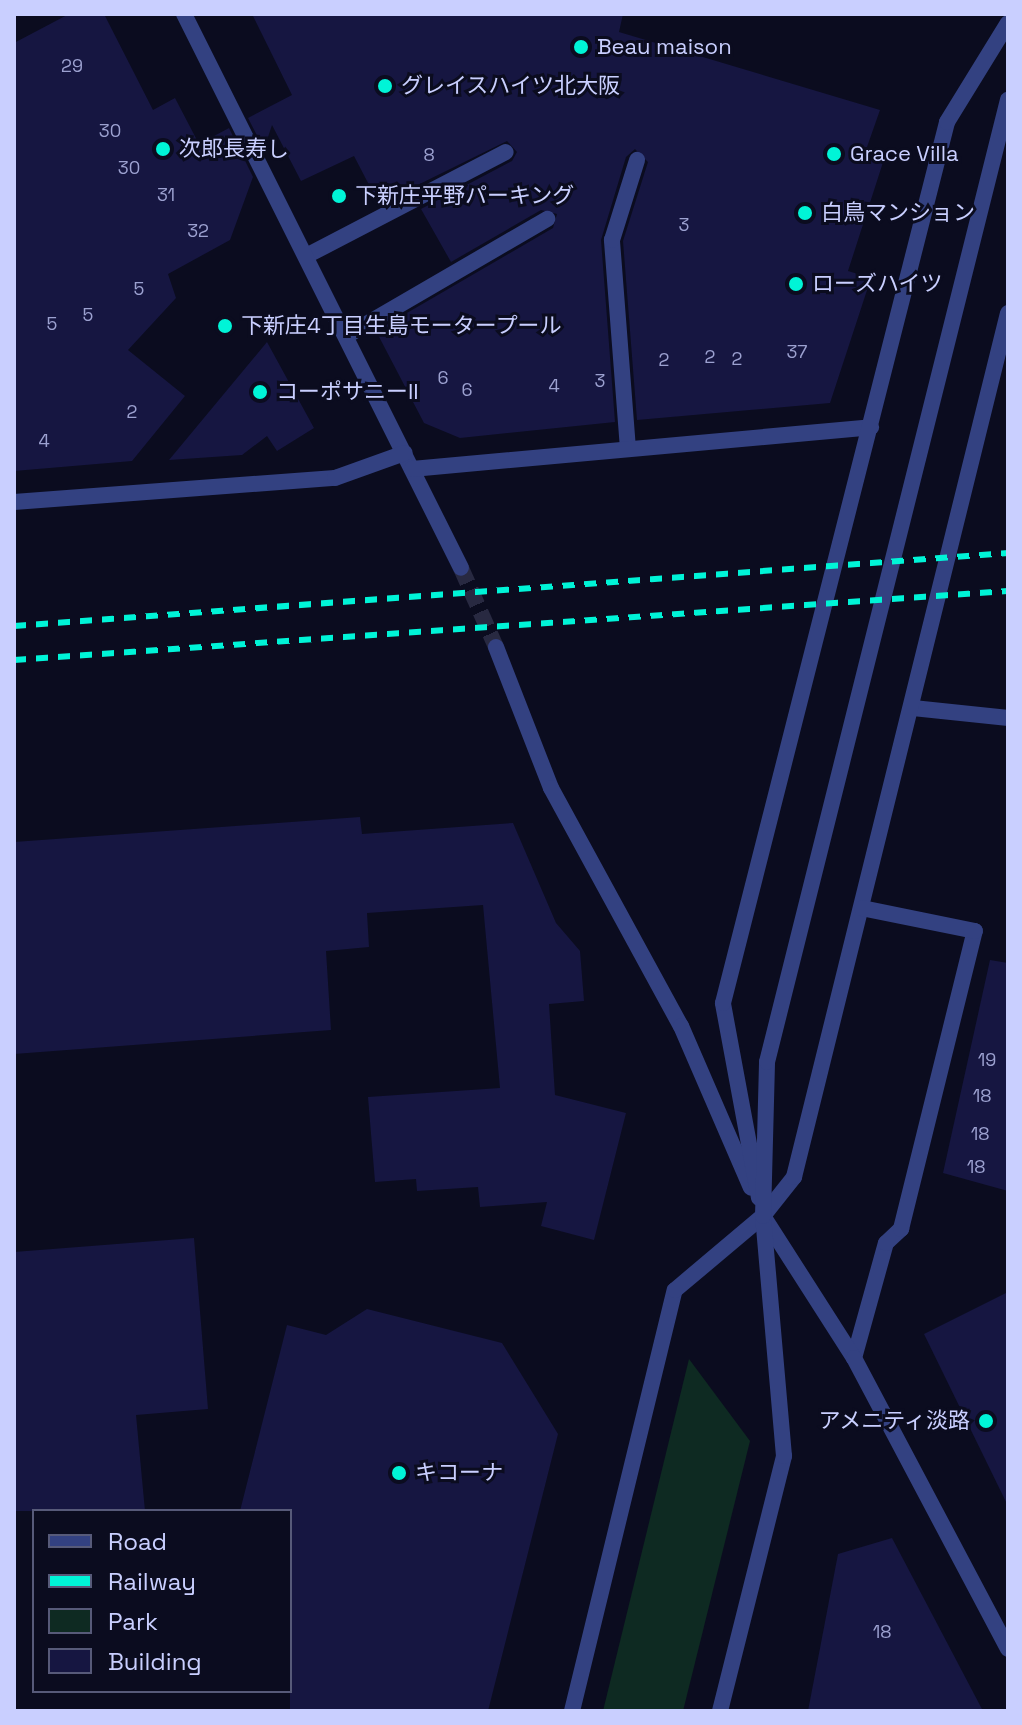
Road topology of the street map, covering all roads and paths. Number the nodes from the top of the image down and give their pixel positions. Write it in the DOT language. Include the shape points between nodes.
graph roads {
  1 [pos="184,14"];
  2 [pos="1008,23"];
  3 [pos="1008,100"];
  4 [pos="506,152"];
  5 [pos="637,160"];
  6 [pos="547,219"];
  7 [pos="306,256"];
  8 [pos="1008,313"];
  9 [pos="346,336"];
  10 [pos="871,427"];
  11 [pos="628,449"];
  12 [pos="409,461"];
  13 [pos="14,502"];
  14 [pos="461,568"];
  15 [pos="496,647"];
  16 [pos="913,708"];
  17 [pos="1008,718"];
  18 [pos="862,908"];
  19 [pos="763,1216"];
  20 [pos="854,1358"];
  21 [pos="1008,1649"];
  22 [pos="572,1711"];
  23 [pos="720,1711"];
  1 -- 7 [label="street"];
  2 -- 10 [label="street" via="947,122"];
  3 -- 19 [label="street" via="767,1062"];
  4 -- 7 [label="street"];
  5 -- 11 [label="street" via="612,240"];
  6 -- 9 [label="street"];
  7 -- 9 [label="street"];
  8 -- 16 [label="street"];
  9 -- 12 [label="street"];
  10 -- 11 [label="street"];
  10 -- 19 [label="street" via="723,1003"];
  11 -- 12 [label="street"];
  12 -- 13 [label="street" via="335,478"];
  12 -- 14 [label="street"];
  15 -- 19 [label="street" via="551,788 681,1026"];
  16 -- 17 [label="street"];
  16 -- 18 [label="street"];
  18 -- 19 [label="street" via="794,1177"];
  18 -- 20 [label="street" via="975,931 901,1229 886,1243"];
  19 -- 20 [label="street"];
  19 -- 22 [label="street" via="675,1290"];
  19 -- 23 [label="street" via="784,1456"];
  20 -- 21 [label="street"];
}
